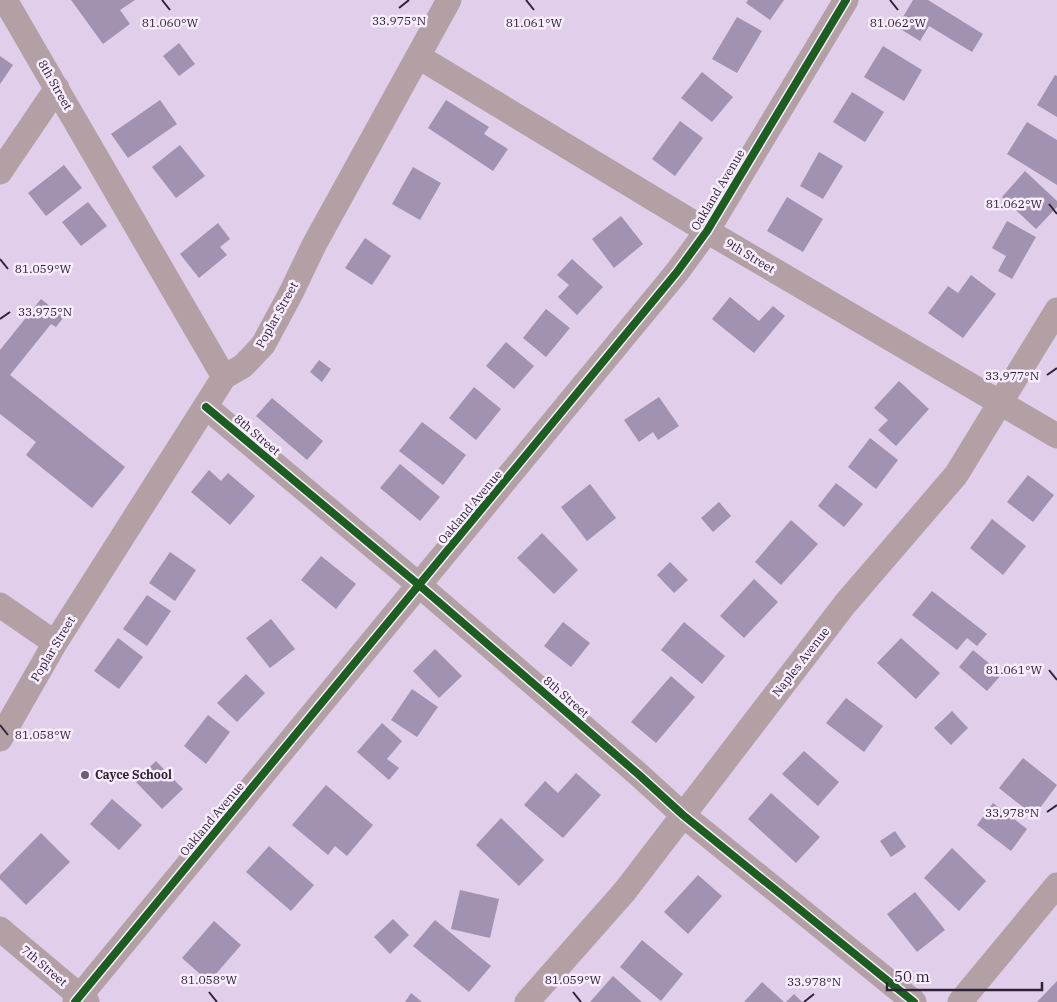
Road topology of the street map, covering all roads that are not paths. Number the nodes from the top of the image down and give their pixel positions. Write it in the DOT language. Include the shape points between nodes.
graph roads {
  1 [pos="5,0"];
  2 [pos="449,0"];
  3 [pos="846,0"];
  4 [pos="419,57"];
  5 [pos="57,88"];
  6 [pos="0,172"];
  7 [pos="707,231"];
  8 [pos="1057,310"];
  9 [pos="224,377"];
  10 [pos="1001,404"];
  11 [pos="206,406"];
  12 [pos="1057,436"];
  13 [pos="419,585"];
  14 [pos="0,605"];
  15 [pos="55,643"];
  16 [pos="0,740"];
  17 [pos="683,815"];
  18 [pos="1057,886"];
  19 [pos="0,929"];
  20 [pos="81,1000"];
  21 [pos="527,1002"];
  22 [pos="914,1002"];
  23 [pos="960,1002"];
  1 -- 5 [label="street, 8th Street"];
  2 -- 4 [label="street, Poplar Street"];
  3 -- 7 [label="street, Oakland Avenue"];
  4 -- 7 [label="street, 9th Street"];
  4 -- 9 [label="street, Poplar Street" via="262,345 243,366"];
  5 -- 6 [label="street"];
  5 -- 9 [label="street, 8th Street"];
  7 -- 10 [label="street, 9th Street"];
  7 -- 13 [label="street, Oakland Avenue" via="677,272"];
  8 -- 10 [label="street, Naples Avenue"];
  9 -- 11 [label="street, Poplar Street"];
  10 -- 12 [label="street, 9th Street"];
  10 -- 17 [label="street, Naples Avenue" via="956,475 845,604"];
  11 -- 13 [label="street, 8th Street"];
  11 -- 15 [label="street, Poplar Street"];
  13 -- 17 [label="street, 8th Street"];
  13 -- 20 [label="street, Oakland Avenue"];
  14 -- 15 [label="street"];
  15 -- 16 [label="street, Poplar Street"];
  17 -- 21 [label="street, Naples Avenue" via="625,891"];
  17 -- 22 [label="street, 8th Street"];
  18 -- 23 [label="street"];
  19 -- 20 [label="street, 7th Street"];
}
